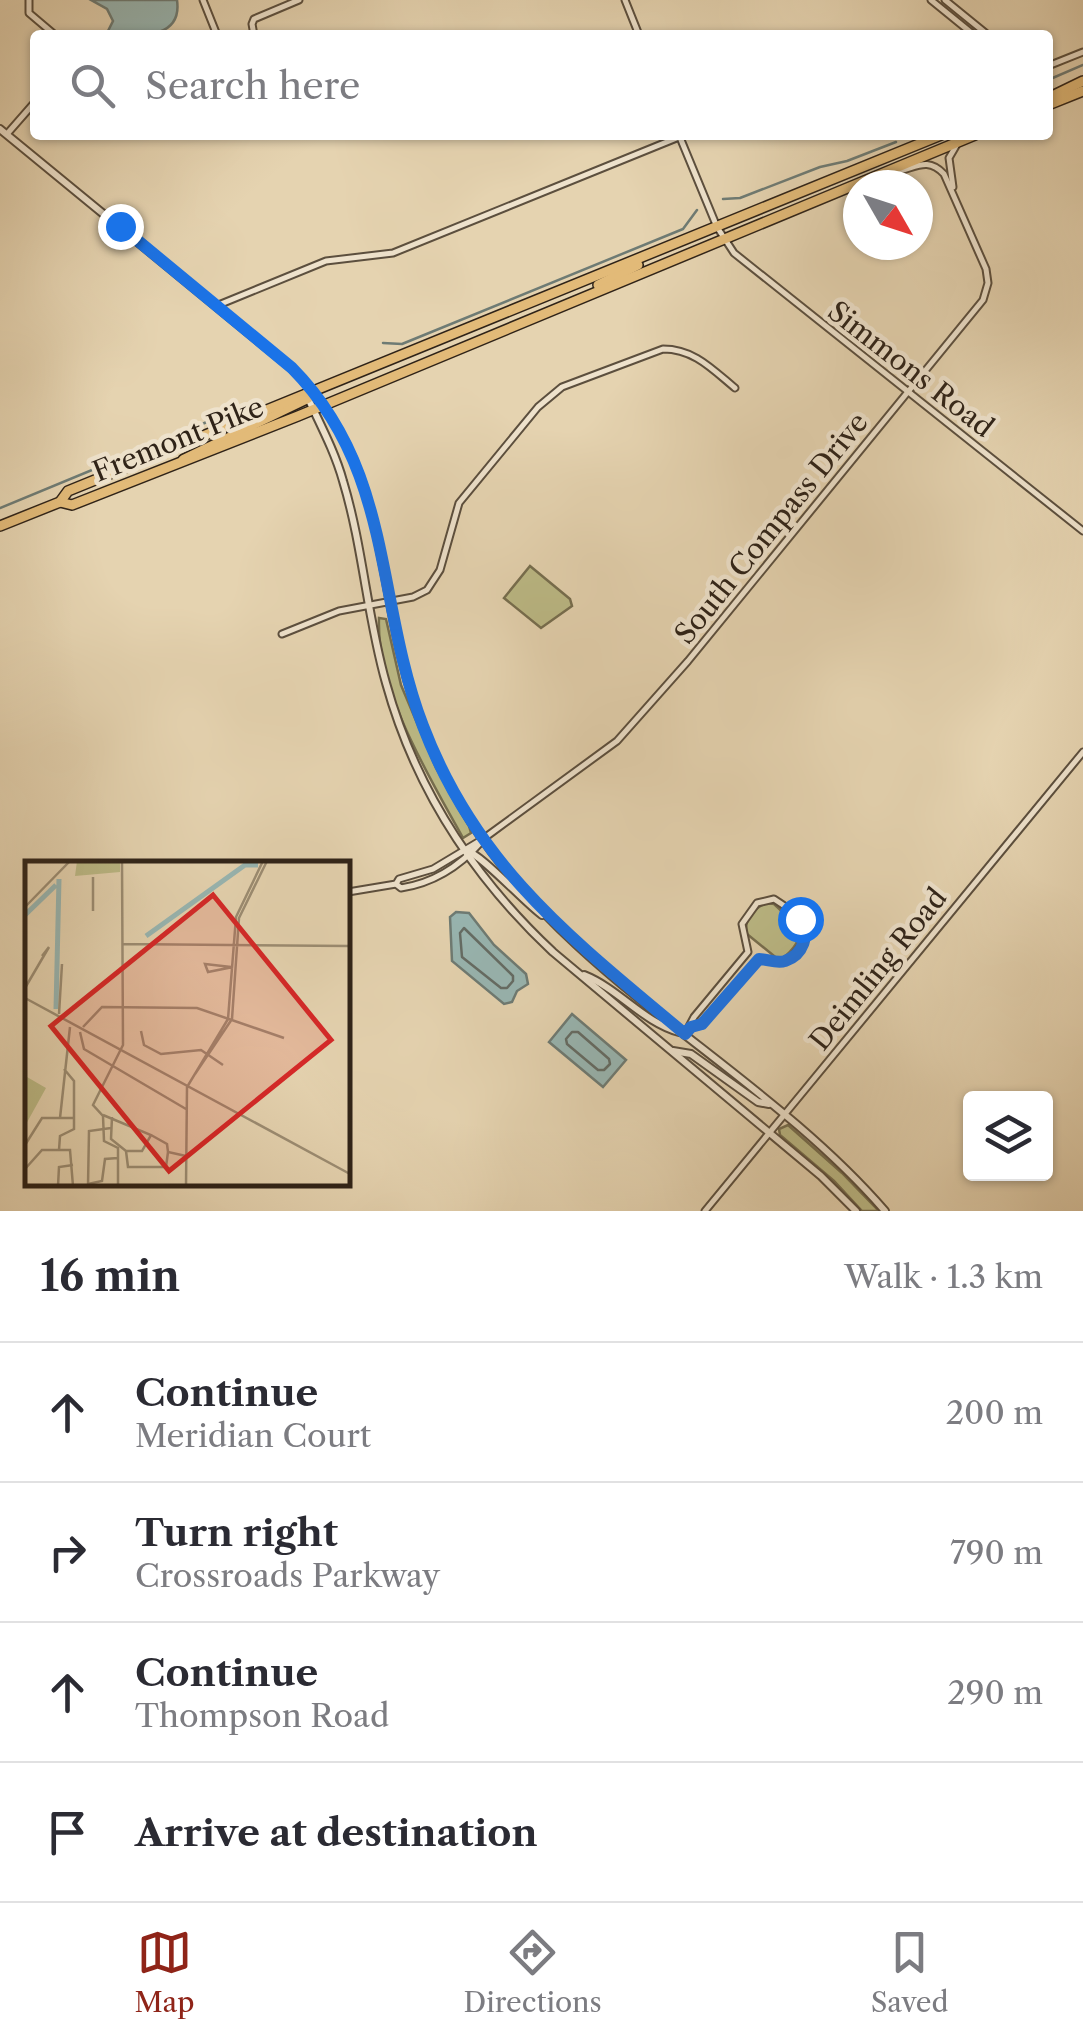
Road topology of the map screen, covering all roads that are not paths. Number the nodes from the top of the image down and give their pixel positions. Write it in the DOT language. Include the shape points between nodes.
graph roads {
  1 [pos="29,0"];
  2 [pos="202,0"];
  3 [pos="298,0"];
  4 [pos="625,0"];
  5 [pos="931,0"];
  6 [pos="944,0"];
  7 [pos="49,30"];
  8 [pos="215,30"];
  9 [pos="253,30"];
  10 [pos="637,30"];
  11 [pos="968,30"];
  12 [pos="982,30"];
  13 [pos="1083,52"];
  14 [pos="1053,64"];
  15 [pos="1083,79"];
  16 [pos="1083,91"];
  17 [pos="1053,95"];
  18 [pos="1053,97"];
  19 [pos="30,107"];
  20 [pos="3,132"];
  21 [pos="671,140"];
  22 [pos="683,140"];
  23 [pos="930,140"];
  24 [pos="960,140"];
  25 [pos="961,140"];
  26 [pos="888,170"];
  27 [pos="907,170"];
  28 [pos="843,187"];
  29 [pos="954,190"];
  30 [pos="720,233"];
  31 [pos="216,306"];
  32 [pos="735,388"];
  33 [pos="909,390"];
  34 [pos="309,395"];
  35 [pos="318,408"];
  36 [pos="175,464"];
  37 [pos="60,502"];
  38 [pos="0,526"];
  39 [pos="1083,532"];
  40 [pos="390,602"];
  41 [pos="369,605"];
  42 [pos="282,634"];
  43 [pos="1083,752"];
  44 [pos="483,839"];
  45 [pos="468,853"];
  46 [pos="350,892"];
  47 [pos="562,931"];
  48 [pos="578,973"];
  49 [pos="710,999"];
  50 [pos="718,1006"];
  51 [pos="691,1027"];
  52 [pos="685,1034"];
  53 [pos="672,1051"];
  54 [pos="770,1104"];
  55 [pos="784,1116"];
  56 [pos="769,1132"];
  57 [pos="704,1211"];
  58 [pos="856,1211"];
  59 [pos="886,1211"];
  1 -- 7 [label="street" via="30,13"];
  2 -- 8 [label="street"];
  3 -- 9 [label="street" via="254,19"];
  4 -- 10 [label="street"];
  5 -- 11 [label="street"];
  6 -- 12 [label="street"];
  13 -- 14 [label="street"];
  15 -- 17 [label="highway"];
  16 -- 18 [label="highway"];
  19 -- 20 [label="street"];
  20 -- 31 [label="street"];
  21 -- 31 [label="street" via="393,253 326,261"];
  22 -- 30 [label="street"];
  23 -- 30 [label="highway, Fremont Pike"];
  24 -- 26 [label="highway, Fremont Pike"];
  25 -- 29 [label="street, South Compass Drive" via="949,158"];
  27 -- 29 [label="street" via="930,163"];
  28 -- 30 [label="highway, Fremont Pike"];
  29 -- 33 [label="street, South Compass Drive" via="986,269 988,291"];
  30 -- 33 [label="street, Simmons Road" via="752,268"];
  30 -- 34 [label="highway, Fremont Pike"];
  30 -- 35 [label="highway, Fremont Pike"];
  31 -- 34 [label="street" via="302,378"];
  32 -- 40 [label="street" via="694,356 663,348 555,390 460,503 432,585"];
  33 -- 39 [label="street, Simmons Road"];
  33 -- 44 [label="street, South Compass Drive" via="634,724"];
  34 -- 35 [label="street"];
  34 -- 36 [label="main road"];
  34 -- 37 [label="highway, Fremont Pike" via="68,492"];
  35 -- 36 [label="highway, Fremont Pike"];
  35 -- 40 [label="street" via="350,450 368,494"];
  35 -- 41 [label="street" via="342,478"];
  36 -- 37 [label="highway, Fremont Pike" via="72,505"];
  37 -- 38 [label="highway"];
  40 -- 41 [label="street"];
  40 -- 44 [label="street" via="423,727"];
  41 -- 42 [label="street"];
  41 -- 45 [label="street" via="405,739 428,791"];
  43 -- 55 [label="street, Deimling Road"];
  44 -- 45 [label="street, South Compass Drive"];
  44 -- 47 [label="street"];
  45 -- 46 [label="street, South Compass Drive" via="396,884"];
  45 -- 47 [label="street"];
  45 -- 48 [label="street" via="513,912"];
  47 -- 52 [label="street"];
  48 -- 52 [label="street" via="660,1026"];
  48 -- 53 [label="street"];
  49 -- 50 [label="street"];
  49 -- 50 [label="street" via="748,952 742,924 757,903 774,899 800,919 806,938 793,956 759,959"];
  49 -- 51 [label="street"];
  50 -- 51 [label="street"];
  51 -- 52 [label="street"];
  52 -- 54 [label="street"];
  53 -- 54 [label="street" via="691,1054"];
  53 -- 56 [label="street"];
  54 -- 55 [label="street"];
  55 -- 56 [label="street, Deimling Road"];
  55 -- 59 [label="street"];
  56 -- 57 [label="street, Deimling Road"];
  56 -- 58 [label="street"];
}
